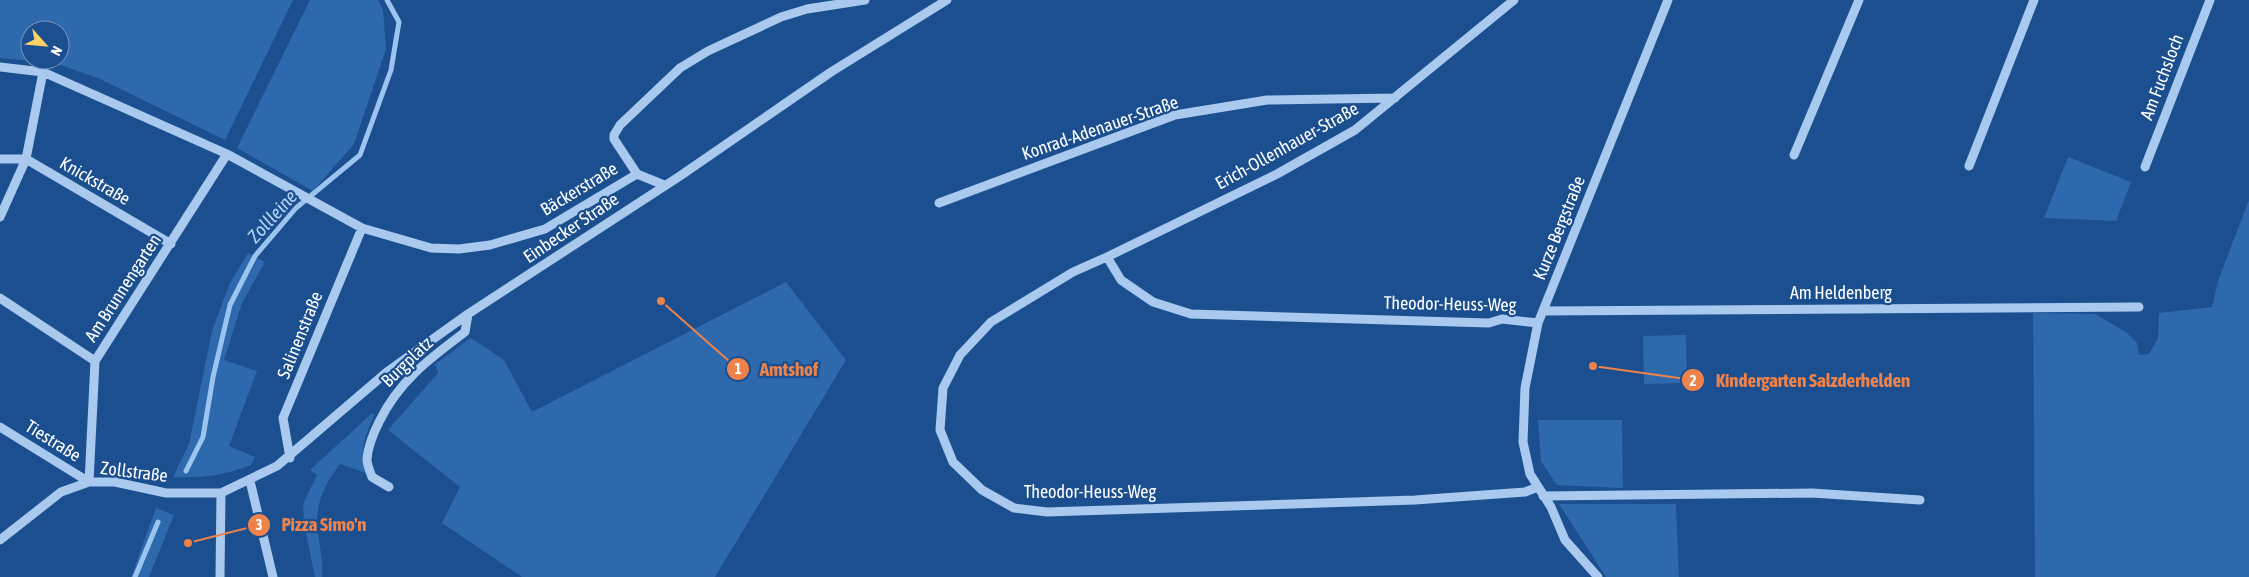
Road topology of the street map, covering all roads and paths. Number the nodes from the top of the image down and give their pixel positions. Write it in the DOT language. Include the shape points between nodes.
graph roads {
  1 [pos="865,0"];
  2 [pos="947,0"];
  3 [pos="1514,0"];
  4 [pos="1668,0"];
  5 [pos="1858,0"];
  6 [pos="2034,0"];
  7 [pos="2210,0"];
  8 [pos="0,67"];
  9 [pos="42,72"];
  10 [pos="1396,98"];
  11 [pos="227,154"];
  12 [pos="1794,155"];
  13 [pos="0,159"];
  14 [pos="26,159"];
  15 [pos="1969,166"];
  16 [pos="2145,166"];
  17 [pos="637,174"];
  18 [pos="664,185"];
  19 [pos="939,203"];
  20 [pos="0,217"];
  21 [pos="362,228"];
  22 [pos="171,244"];
  23 [pos="1107,257"];
  24 [pos="0,298"];
  25 [pos="2139,307"];
  26 [pos="1543,311"];
  27 [pos="468,314"];
  28 [pos="1538,322"];
  29 [pos="95,361"];
  30 [pos="0,427"];
  31 [pos="290,458"];
  32 [pos="250,481"];
  33 [pos="89,482"];
  34 [pos="390,487"];
  35 [pos="1538,487"];
  36 [pos="221,493"];
  37 [pos="1544,496"];
  38 [pos="1920,500"];
  39 [pos="0,540"];
  40 [pos="220,577"];
  41 [pos="273,577"];
  42 [pos="1598,577"];
  1 -- 17 [label="street" via="806,8 781,16 680,68 620,125 614,135 614,140"];
  2 -- 18 [label="street, Einbecker Straße" via="832,72"];
  3 -- 10 [label="street, Erich-Ollenhauer-Straße"];
  4 -- 26 [label="street, Kurze Bergstraße"];
  5 -- 12 [label="street"];
  6 -- 15 [label="street"];
  7 -- 16 [label="street, Am Fuchsloch"];
  8 -- 9 [label="street, Bäckerstraße"];
  9 -- 11 [label="street, Bäckerstraße"];
  9 -- 14 [label="street"];
  10 -- 19 [label="street, Konrad-Adenauer-Straße" via="1267,100 1175,115"];
  10 -- 23 [label="street, Erich-Ollenhauer-Straße" via="1355,130 1277,174"];
  11 -- 21 [label="street, Bäckerstraße"];
  11 -- 22 [label="street, Am Brunnengarten"];
  13 -- 14 [label="street"];
  14 -- 20 [label="street"];
  14 -- 22 [label="street, Knickstraße"];
  17 -- 18 [label="street, Bäckerstraße"];
  17 -- 21 [label="street, Bäckerstraße" via="545,230 490,245 431,248"];
  18 -- 27 [label="street, Einbecker Straße"];
  21 -- 31 [label="street, Salinenstraße" via="283,418"];
  22 -- 29 [label="street, Am Brunnengarten"];
  23 -- 28 [label="street, Theodor-Heuss-Weg" via="1121,280 1153,302 1191,314"];
  23 -- 35 [label="street, Theodor-Heuss-Weg" via="1073,272 992,322 960,355 943,388 940,430 953,462 982,490 1014,508 1047,512 1415,500 1524,492"];
  24 -- 29 [label="street"];
  25 -- 26 [label="street, Am Heldenberg"];
  26 -- 28 [label="street, Kurze Bergstraße"];
  27 -- 31 [label="street, Einbecker Straße" via="387,372"];
  27 -- 34 [label="street, Burgplatz" via="465,332 423,364 388,402 372,437 367,460 372,477"];
  28 -- 35 [label="street, Kurze Bergstraße" via="1525,388 1523,442 1530,474"];
  29 -- 33 [label="street, Am Brunnengarten"];
  30 -- 33 [label="street, Tiestraße"];
  31 -- 32 [label="street, Einbecker Straße"];
  32 -- 36 [label="street, Einbecker Straße"];
  32 -- 41 [label="street"];
  33 -- 36 [label="street, Zollstraße" via="115,482 166,493"];
  33 -- 39 [label="street, Zollstraße" via="62,492"];
  35 -- 37 [label="street, Kurze Bergstraße"];
  36 -- 40 [label="street"];
  37 -- 38 [label="street" via="1812,493"];
  37 -- 42 [label="street, Kurze Bergstraße" via="1565,540"];
}
